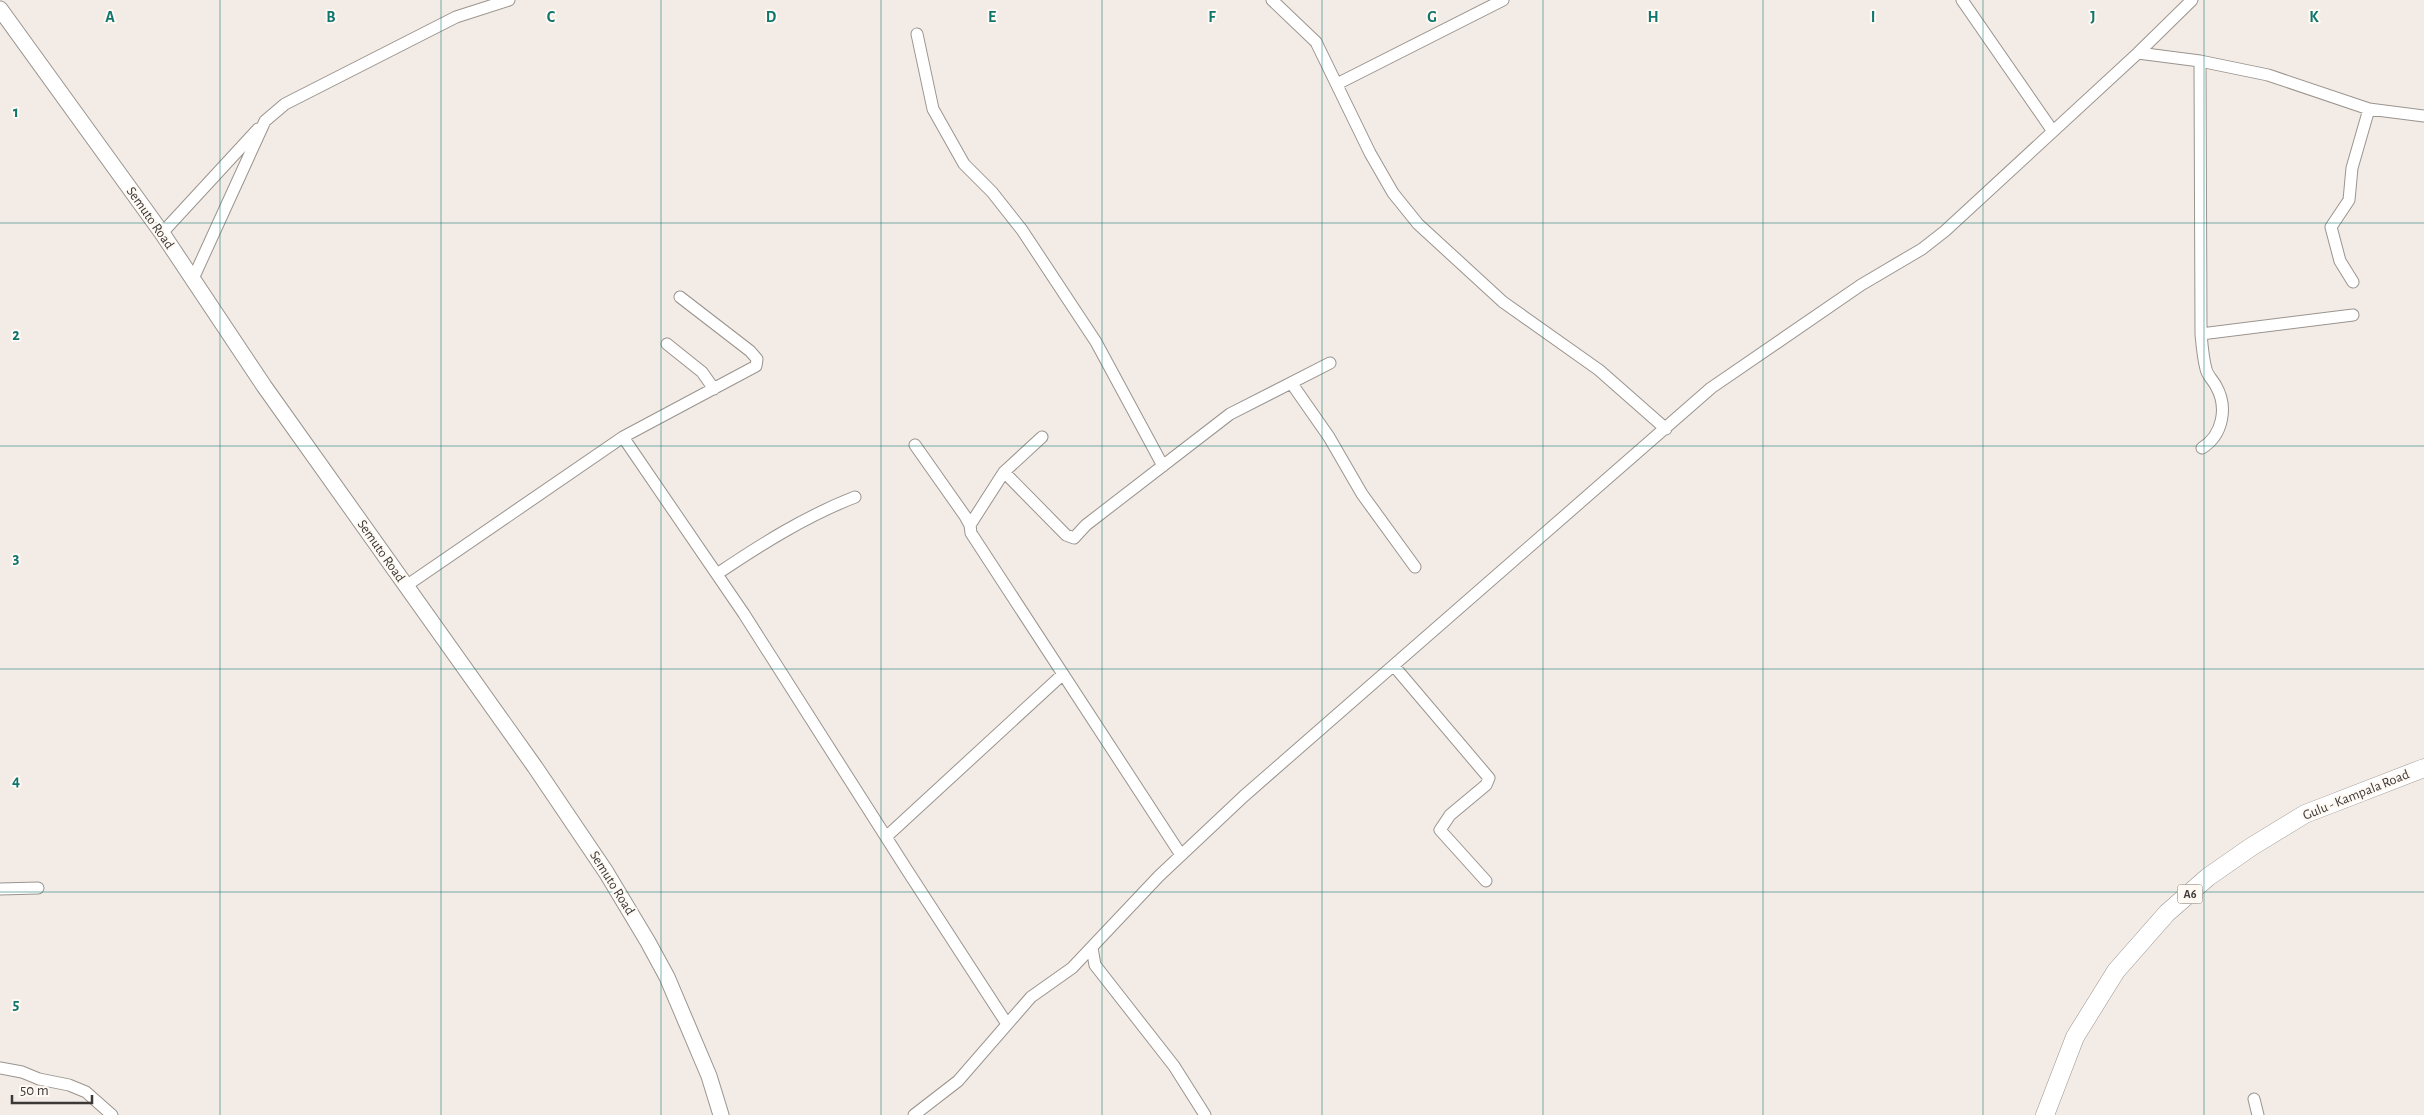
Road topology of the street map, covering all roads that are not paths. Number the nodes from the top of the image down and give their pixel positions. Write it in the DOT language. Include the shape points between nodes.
graph roads {
  1 [pos="509,0"];
  2 [pos="1272,0"];
  3 [pos="1503,0"];
  4 [pos="1962,0"];
  5 [pos="2192,0"];
  6 [pos="0,9"];
  7 [pos="917,34"];
  8 [pos="2138,53"];
  9 [pos="2200,61"];
  10 [pos="1337,84"];
  11 [pos="2369,109"];
  12 [pos="2424,116"];
  13 [pos="265,121"];
  14 [pos="2052,130"];
  15 [pos="162,233"];
  16 [pos="192,281"];
  17 [pos="2353,282"];
  18 [pos="680,298"];
  19 [pos="2353,315"];
  20 [pos="2201,334"];
  21 [pos="667,344"];
  22 [pos="1330,363"];
  23 [pos="1292,384"];
  24 [pos="714,390"];
  25 [pos="1666,429"];
  26 [pos="623,437"];
  27 [pos="1042,437"];
  28 [pos="915,445"];
  29 [pos="2202,448"];
  30 [pos="1163,466"];
  31 [pos="1004,472"];
  32 [pos="855,497"];
  33 [pos="970,525"];
  34 [pos="1415,567"];
  35 [pos="717,574"];
  36 [pos="406,586"];
  37 [pos="1394,666"];
  38 [pos="1062,675"];
  39 [pos="2424,768"];
  40 [pos="886,837"];
  41 [pos="1181,855"];
  42 [pos="1486,881"];
  43 [pos="38,888"];
  44 [pos="0,889"];
  45 [pos="1092,948"];
  46 [pos="1007,1024"];
  47 [pos="0,1068"];
  48 [pos="2254,1098"];
  49 [pos="112,1115"];
  50 [pos="721,1115"];
  51 [pos="914,1115"];
  52 [pos="1205,1115"];
  53 [pos="2045,1115"];
  54 [pos="2258,1115"];
  1 -- 13 [label="street" via="456,16 285,104"];
  2 -- 10 [label="street" via="1316,42"];
  3 -- 10 [label="street"];
  4 -- 14 [label="street"];
  5 -- 8 [label="street"];
  6 -- 15 [label="main road, Semuto Road"];
  7 -- 30 [label="street" via="933,109 964,164 992,192 1022,230 1096,342"];
  8 -- 9 [label="street"];
  8 -- 14 [label="street"];
  9 -- 11 [label="street" via="2268,75"];
  9 -- 20 [label="street"];
  10 -- 25 [label="street" via="1377,166 1393,193 1418,224 1503,302 1599,370"];
  11 -- 12 [label="street"];
  11 -- 17 [label="street" via="2356,150 2349,200 2331,227 2340,261"];
  13 -- 15 [label="street"];
  13 -- 16 [label="street"];
  14 -- 25 [label="street" via="1922,249 1861,284 1747,362 1711,388"];
  15 -- 16 [label="main road, Semuto Road"];
  16 -- 36 [label="main road, Semuto Road"];
  18 -- 24 [label="street" via="750,351 757,360 756,366"];
  19 -- 20 [label="street"];
  20 -- 29 [label="street" via="2206,370 2222,401 2222,417 2213,439"];
  21 -- 24 [label="street" via="702,372"];
  22 -- 23 [label="street"];
  23 -- 30 [label="street" via="1230,414"];
  23 -- 34 [label="street" via="1329,437 1362,494"];
  24 -- 26 [label="street"];
  25 -- 37 [label="street"];
  26 -- 35 [label="street"];
  26 -- 36 [label="street"];
  27 -- 31 [label="street"];
  28 -- 33 [label="street"];
  30 -- 31 [label="street" via="1074,538 1066,536"];
  31 -- 33 [label="street"];
  32 -- 35 [label="street" via="835,504"];
  33 -- 38 [label="street" via="971,533"];
  35 -- 40 [label="street"];
  36 -- 50 [label="main road, Semuto Road" via="535,767 606,872 648,942 667,977 709,1076"];
  37 -- 41 [label="street"];
  37 -- 42 [label="street" via="1489,778 1486,785 1450,815 1440,830"];
  38 -- 40 [label="street"];
  38 -- 41 [label="street"];
  39 -- 53 [label="main road, Gulu - Kampala Road / A6" via="2305,814 2251,846 2167,913 2116,971 2075,1037"];
  40 -- 46 [label="street"];
  41 -- 45 [label="street"];
  43 -- 44 [label="street"];
  45 -- 46 [label="street" via="1059,979 1031,997"];
  45 -- 52 [label="street" via="1095,965 1174,1066"];
  46 -- 51 [label="street" via="958,1081"];
  47 -- 49 [label="street" via="86,1092"];
  48 -- 54 [label="street"];
}
